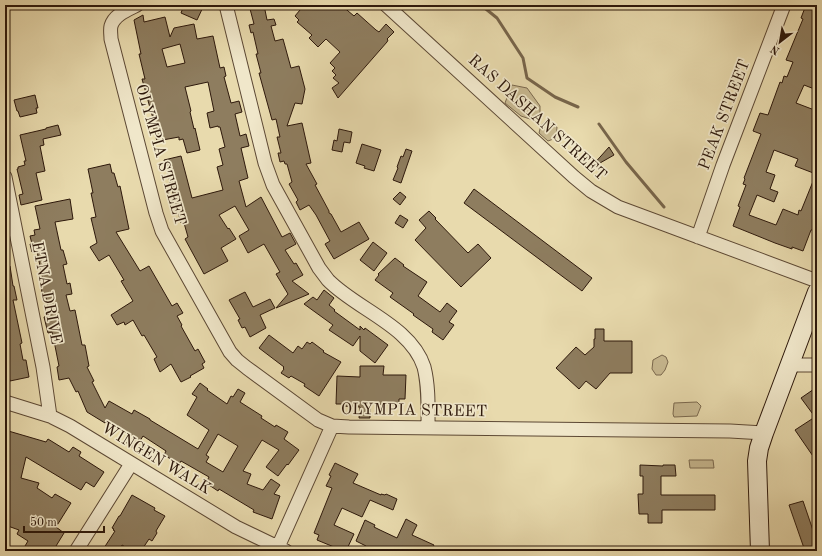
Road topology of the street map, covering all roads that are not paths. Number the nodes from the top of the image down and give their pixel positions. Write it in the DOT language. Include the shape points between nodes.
graph roads {
  1 [pos="137,5"];
  2 [pos="226,5"];
  3 [pos="386,5"];
  4 [pos="784,5"];
  5 [pos="5,177"];
  6 [pos="698,237"];
  7 [pos="817,281"];
  8 [pos="817,292"];
  9 [pos="789,365"];
  10 [pos="817,365"];
  11 [pos="5,402"];
  12 [pos="50,416"];
  13 [pos="332,426"];
  14 [pos="428,428"];
  15 [pos="764,433"];
  16 [pos="131,464"];
  17 [pos="282,549"];
  18 [pos="76,551"];
  19 [pos="760,551"];
  1 -- 13 [label="street, OLYMPIA STREET" via="122,12 115,19 111,26 111,39 162,232 237,360 318,420"];
  2 -- 14 [label="street" via="265,163 273,185 328,280 403,335 416,351 424,367 427,384"];
  3 -- 6 [label="street, RAS DASHAN STREET" via="591,191 618,207"];
  4 -- 6 [label="street, PEAK STREET"];
  5 -- 12 [label="street, ETNA DRIVE" via="43,367"];
  6 -- 7 [label="street, RAS DASHAN STREET"];
  8 -- 9 [label="street"];
  9 -- 10 [label="street"];
  9 -- 15 [label="street"];
  11 -- 12 [label="street, WINGEN WALK"];
  12 -- 16 [label="street, WINGEN WALK"];
  13 -- 14 [label="street, OLYMPIA STREET"];
  13 -- 17 [label="street"];
  14 -- 15 [label="street, OLYMPIA STREET"];
  15 -- 19 [label="street" via="757,461"];
  16 -- 17 [label="street, WINGEN WALK" via="236,527"];
  16 -- 18 [label="street"];
}
